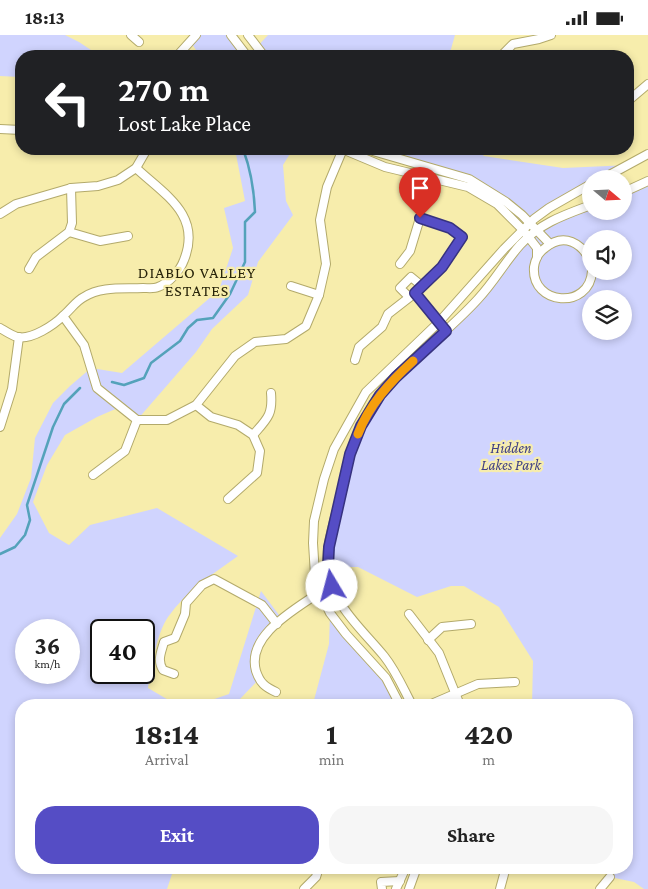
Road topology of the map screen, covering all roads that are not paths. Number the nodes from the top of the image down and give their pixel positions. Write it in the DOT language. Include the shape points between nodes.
graph roads {
  1 [pos="131,35"];
  2 [pos="196,35"];
  3 [pos="231,35"];
  4 [pos="248,35"];
  5 [pos="551,35"];
  6 [pos="139,42"];
  7 [pos="183,50"];
  8 [pos="242,50"];
  9 [pos="259,50"];
  10 [pos="507,50"];
  11 [pos="648,84"];
  12 [pos="634,96"];
  13 [pos="0,129"];
  14 [pos="15,130"];
  15 [pos="144,155"];
  16 [pos="340,155"];
  17 [pos="357,155"];
  18 [pos="387,155"];
  19 [pos="648,155"];
  20 [pos="136,168"];
  21 [pos="619,170"];
  22 [pos="648,176"];
  23 [pos="648,181"];
  24 [pos="637,186"];
  25 [pos="71,188"];
  26 [pos="632,188"];
  27 [pos="582,189"];
  28 [pos="582,208"];
  29 [pos="0,215"];
  30 [pos="530,222"];
  31 [pos="537,229"];
  32 [pos="523,230"];
  33 [pos="69,232"];
  34 [pos="128,236"];
  35 [pos="528,237"];
  36 [pos="550,244"];
  37 [pos="582,247"];
  38 [pos="537,257"];
  39 [pos="400,264"];
  40 [pos="30,269"];
  41 [pos="590,280"];
  42 [pos="291,286"];
  43 [pos="422,287"];
  44 [pos="319,295"];
  45 [pos="412,295"];
  46 [pos="63,316"];
  47 [pos="439,322"];
  48 [pos="0,328"];
  49 [pos="446,331"];
  50 [pos="19,337"];
  51 [pos="355,360"];
  52 [pos="271,393"];
  53 [pos="196,405"];
  54 [pos="137,420"];
  55 [pos="0,427"];
  56 [pos="253,435"];
  57 [pos="93,475"];
  58 [pos="228,499"];
  59 [pos="320,592"];
  60 [pos="409,614"];
  61 [pos="277,624"];
  62 [pos="471,624"];
  63 [pos="428,639"];
  64 [pos="174,674"];
  65 [pos="515,682"];
  66 [pos="276,692"];
  67 [pos="455,694"];
  68 [pos="397,699"];
  69 [pos="409,699"];
  70 [pos="443,699"];
  71 [pos="457,699"];
  72 [pos="317,874"];
  73 [pos="403,874"];
  74 [pos="414,874"];
  75 [pos="504,874"];
  76 [pos="610,877"];
  77 [pos="400,881"];
  78 [pos="304,889"];
  79 [pos="382,889"];
  80 [pos="396,889"];
  81 [pos="409,889"];
  82 [pos="500,889"];
  83 [pos="600,889"];
  1 -- 6 [label="street"];
  2 -- 7 [label="street"];
  3 -- 8 [label="street"];
  4 -- 9 [label="street"];
  5 -- 10 [label="street" via="513,44"];
  11 -- 12 [label="street"];
  13 -- 14 [label="street"];
  15 -- 20 [label="street"];
  16 -- 44 [label="street" via="327,187 320,220 326,264"];
  17 -- 32 [label="street" via="384,167 468,187 497,205"];
  18 -- 30 [label="street" via="469,179 506,202"];
  19 -- 21 [label="street"];
  20 -- 25 [label="street" via="104,184"];
  20 -- 46 [label="street" via="183,213 190,231 183,264 158,288 100,290 82,297"];
  22 -- 24 [label="street"];
  23 -- 24 [label="street"];
  24 -- 26 [label="street"];
  25 -- 29 [label="street" via="16,204"];
  25 -- 33 [label="street" via="72,223"];
  27 -- 30 [label="street"];
  28 -- 31 [label="street"];
  30 -- 31 [label="street"];
  30 -- 32 [label="street"];
  31 -- 35 [label="street"];
  31 -- 36 [label="street"];
  32 -- 35 [label="street"];
  32 -- 47 [label="street"];
  33 -- 34 [label="street" via="100,241"];
  33 -- 40 [label="street" via="36,257"];
  35 -- 38 [label="street" via="537,248"];
  35 -- 49 [label="street" via="480,298"];
  36 -- 37 [label="street" via="572,242"];
  36 -- 38 [label="street"];
  38 -- 41 [label="street" via="536,279 544,292 555,298 575,297"];
  39 -- 43 [label="street" via="410,251 420,218 450,228 462,237 442,267"];
  42 -- 44 [label="street"];
  43 -- 45 [label="street"];
  43 -- 45 [label="street" via="411,277 400,287"];
  44 -- 53 [label="street" via="306,326 286,339 255,342 235,356"];
  45 -- 47 [label="street"];
  45 -- 51 [label="street" via="388,314 382,327 359,347"];
  46 -- 50 [label="street" via="43,331"];
  46 -- 54 [label="street" via="84,345 97,388"];
  47 -- 49 [label="street"];
  47 -- 59 [label="street" via="366,393 334,449 314,521 315,575"];
  48 -- 50 [label="street"];
  49 -- 69 [label="street" via="396,377 380,395 361,426 350,454 329,547 328,567 340,603 385,657"];
  50 -- 55 [label="street" via="12,389"];
  52 -- 56 [label="street" via="272,407 267,419"];
  53 -- 54 [label="street" via="167,420"];
  53 -- 56 [label="street" via="211,417 238,425"];
  54 -- 57 [label="street" via="125,451"];
  56 -- 58 [label="street" via="260,451 257,473"];
  59 -- 61 [label="street"];
  59 -- 68 [label="street" via="330,613 386,678"];
  60 -- 63 [label="street"];
  61 -- 64 [label="street" via="262,605 214,579 202,585 186,603 175,638 164,642 159,664 163,670"];
  61 -- 66 [label="street" via="259,643 254,662 262,684"];
  62 -- 63 [label="street" via="442,627"];
  63 -- 67 [label="street" via="439,653"];
  65 -- 67 [label="street" via="478,684"];
  67 -- 70 [label="street"];
  67 -- 71 [label="street"];
  72 -- 78 [label="street"];
  73 -- 77 [label="street"];
  74 -- 81 [label="street"];
  75 -- 82 [label="street"];
  76 -- 83 [label="street"];
  77 -- 79 [label="street" via="381,883"];
  77 -- 80 [label="street"];
}
